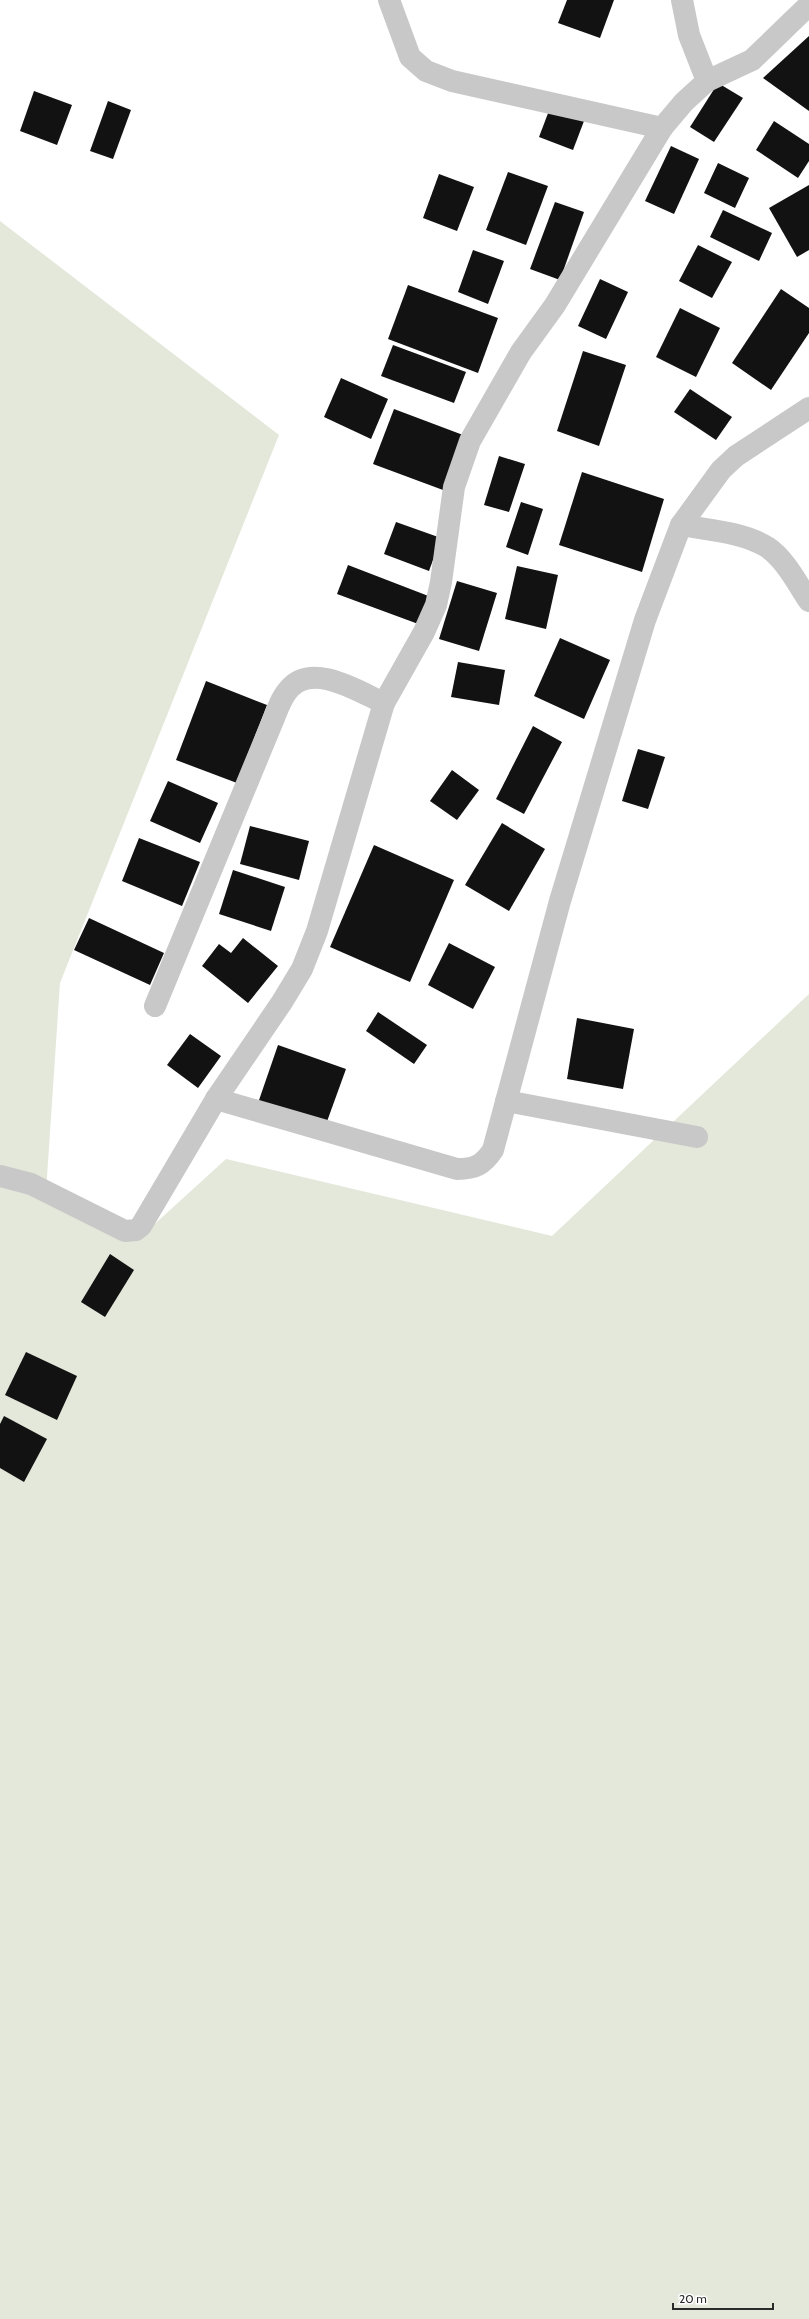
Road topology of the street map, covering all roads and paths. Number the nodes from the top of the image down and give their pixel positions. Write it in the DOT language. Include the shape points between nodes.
graph roads {
  1 [pos="389,0"];
  2 [pos="682,0"];
  3 [pos="809,5"];
  4 [pos="707,81"];
  5 [pos="662,128"];
  6 [pos="809,408"];
  7 [pos="681,525"];
  8 [pos="809,600"];
  9 [pos="384,702"];
  10 [pos="155,1006"];
  11 [pos="216,1099"];
  12 [pos="506,1101"];
  13 [pos="697,1137"];
  14 [pos="0,1176"];
  1 -- 5 [label="street" via="410,57 426,71 452,81"];
  2 -- 4 [label="street" via="689,35"];
  3 -- 4 [label="street" via="752,60"];
  4 -- 5 [label="street" via="684,102"];
  5 -- 9 [label="street" via="555,305 521,352 470,441 454,488 436,605 424,632"];
  6 -- 7 [label="street" via="736,456 721,470"];
  7 -- 8 [label="street" via="750,539 768,548"];
  7 -- 12 [label="street" via="642,628 560,901"];
  9 -- 10 [label="street" via="323,676 306,678 290,687 274,718"];
  9 -- 11 [label="street" via="317,931 302,969"];
  11 -- 12 [label="street" via="457,1169 478,1166 487,1159 493,1150"];
  11 -- 14 [label="street" via="141,1226 136,1230 125,1231 31,1184"];
  12 -- 13 [label="street"];
}
